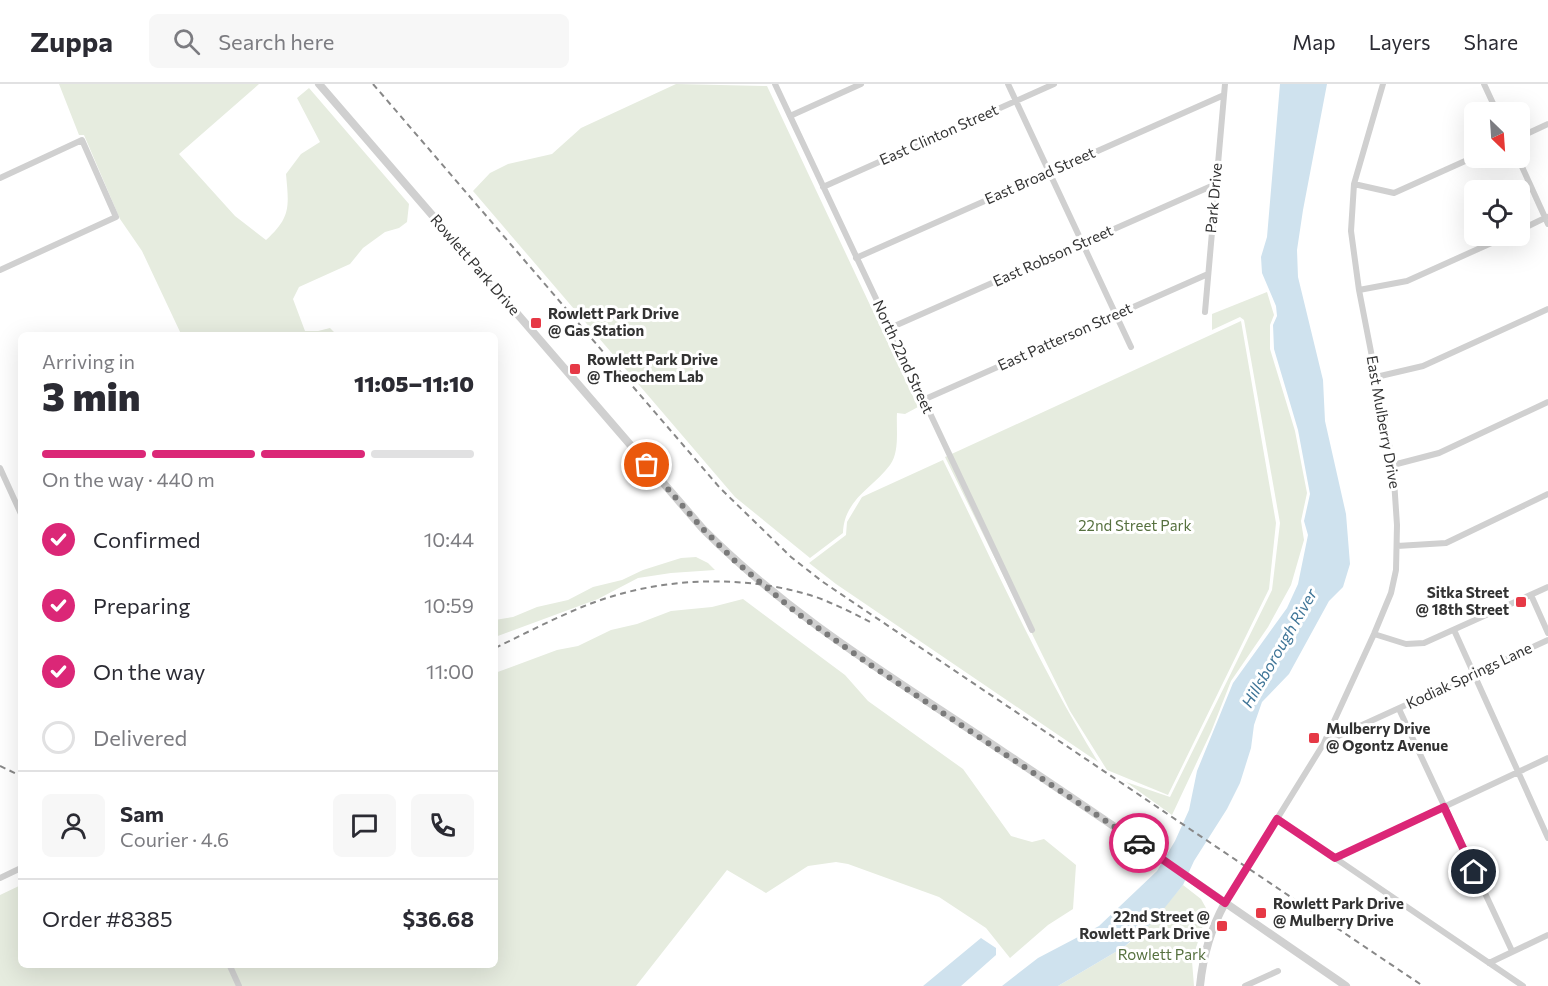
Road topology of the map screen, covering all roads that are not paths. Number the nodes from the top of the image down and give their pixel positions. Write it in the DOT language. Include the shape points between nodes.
graph roads {
  1 [pos="319,84"];
  2 [pos="775,84"];
  3 [pos="861,84"];
  4 [pos="1008,84"];
  5 [pos="1054,84"];
  6 [pos="1225,84"];
  7 [pos="1383,84"];
  8 [pos="1484,84"];
  9 [pos="1224,95"];
  10 [pos="1016,101"];
  11 [pos="1492,102"];
  12 [pos="790,116"];
  13 [pos="1548,124"];
  14 [pos="1530,132"];
  15 [pos="1464,162"];
  16 [pos="1523,168"];
  17 [pos="1049,172"];
  18 [pos="0,178"];
  19 [pos="1215,184"];
  20 [pos="1354,184"];
  21 [pos="823,187"];
  22 [pos="1547,219"];
  23 [pos="1530,226"];
  24 [pos="1082,243"];
  25 [pos="1485,246"];
  26 [pos="856,258"];
  27 [pos="0,270"];
  28 [pos="1208,274"];
  29 [pos="1359,290"];
  30 [pos="1548,309"];
  31 [pos="1205,312"];
  32 [pos="1116,314"];
  33 [pos="890,328"];
  34 [pos="1131,347"];
  35 [pos="1376,377"];
  36 [pos="923,400"];
  37 [pos="1548,402"];
  38 [pos="1393,465"];
  39 [pos="0,468"];
  40 [pos="1548,494"];
  41 [pos="18,507"];
  42 [pos="1397,546"];
  43 [pos="1548,587"];
  44 [pos="1532,595"];
  45 [pos="1032,630"];
  46 [pos="1455,630"];
  47 [pos="1548,633"];
  48 [pos="1374,634"];
  49 [pos="1548,640"];
  50 [pos="1474,674"];
  51 [pos="1399,709"];
  52 [pos="1324,743"];
  53 [pos="1548,758"];
  54 [pos="1518,772"];
  55 [pos="1444,807"];
  56 [pos="1277,819"];
  57 [pos="1548,838"];
  58 [pos="1335,858"];
  59 [pos="18,869"];
  60 [pos="0,878"];
  61 [pos="1225,903"];
  62 [pos="1548,935"];
  63 [pos="1512,951"];
  64 [pos="1489,963"];
  65 [pos="231,968"];
  66 [pos="1278,971"];
  67 [pos="239,986"];
  68 [pos="1200,986"];
  69 [pos="1245,986"];
  70 [pos="1346,986"];
  71 [pos="1523,986"];
  1 -- 61 [label="street, Rowlett Park Drive" via="566,373 736,562 822,631"];
  2 -- 12 [label="street, North 22nd Street"];
  3 -- 12 [label="street"];
  4 -- 10 [label="street"];
  5 -- 10 [label="street, East Clinton Street"];
  6 -- 9 [label="street, Park Drive"];
  7 -- 20 [label="street, East Mulberry Drive"];
  8 -- 11 [label="street"];
  9 -- 17 [label="street, East Broad Street"];
  9 -- 19 [label="street, Park Drive"];
  10 -- 17 [label="street"];
  10 -- 21 [label="street, East Clinton Street"];
  12 -- 21 [label="street, North 22nd Street"];
  13 -- 14 [label="street"];
  15 -- 20 [label="street" via="1395,193"];
  16 -- 22 [label="street"];
  17 -- 24 [label="street"];
  17 -- 26 [label="street, East Broad Street"];
  18 -- 27 [label="street" via="82,140 116,216"];
  19 -- 24 [label="street, East Robson Street"];
  19 -- 28 [label="street, Park Drive"];
  20 -- 29 [label="street, East Mulberry Drive" via="1351,231"];
  21 -- 26 [label="street, North 22nd Street"];
  22 -- 23 [label="street"];
  24 -- 32 [label="street"];
  24 -- 33 [label="street, East Robson Street"];
  25 -- 29 [label="street" via="1407,281"];
  26 -- 33 [label="street, North 22nd Street"];
  28 -- 31 [label="street, Park Drive"];
  28 -- 32 [label="street, East Patterson Street"];
  29 -- 35 [label="street, East Mulberry Drive"];
  30 -- 35 [label="street" via="1424,366"];
  32 -- 34 [label="street"];
  32 -- 36 [label="street, East Patterson Street"];
  33 -- 36 [label="street, North 22nd Street"];
  35 -- 38 [label="street, East Mulberry Drive"];
  36 -- 45 [label="street, North 22nd Street"];
  37 -- 38 [label="street" via="1439,453"];
  38 -- 42 [label="street, East Mulberry Drive"];
  39 -- 41 [label="street"];
  40 -- 42 [label="street" via="1446,543"];
  42 -- 48 [label="street, East Mulberry Drive" via="1391,593"];
  43 -- 44 [label="street"];
  44 -- 46 [label="street"];
  44 -- 47 [label="street"];
  46 -- 48 [label="street" via="1424,643 1406,644"];
  46 -- 50 [label="street"];
  48 -- 52 [label="street, East Mulberry Drive"];
  49 -- 50 [label="street, Kodiak Springs Lane"];
  50 -- 51 [label="street, Kodiak Springs Lane"];
  50 -- 54 [label="street"];
  51 -- 52 [label="street, Kodiak Springs Lane"];
  51 -- 55 [label="street"];
  52 -- 56 [label="street, East Mulberry Drive"];
  53 -- 54 [label="street"];
  54 -- 55 [label="street"];
  54 -- 57 [label="street"];
  55 -- 58 [label="street"];
  55 -- 63 [label="street"];
  56 -- 58 [label="street"];
  56 -- 61 [label="street, East Mulberry Drive"];
  58 -- 64 [label="street"];
  59 -- 60 [label="street"];
  61 -- 68 [label="street" via="1205,948"];
  61 -- 70 [label="street, Rowlett Park Drive"];
  62 -- 63 [label="street"];
  63 -- 64 [label="street"];
  64 -- 71 [label="street"];
  65 -- 67 [label="street"];
  66 -- 69 [label="street"];
}
